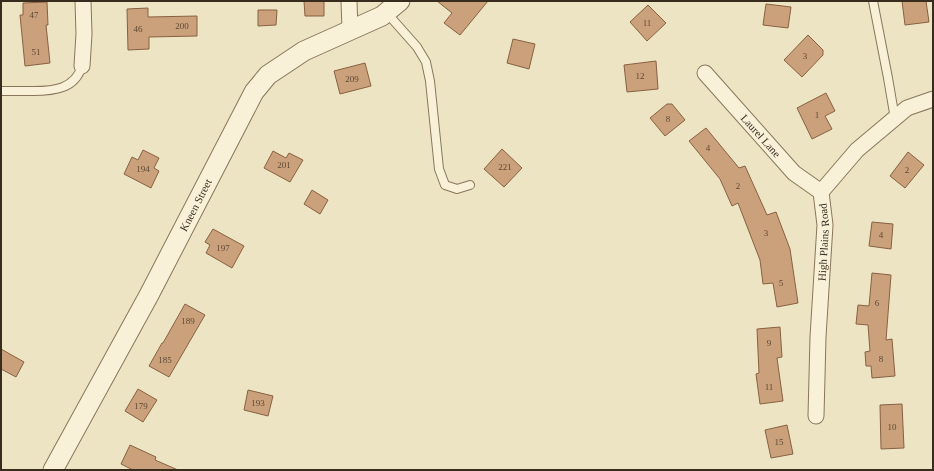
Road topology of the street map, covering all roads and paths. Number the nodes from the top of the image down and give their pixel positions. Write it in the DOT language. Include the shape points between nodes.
graph roads {
  1 [pos="84,1"];
  2 [pos="349,1"];
  3 [pos="873,1"];
  4 [pos="393,6"];
  5 [pos="350,30"];
  6 [pos="82,66"];
  7 [pos="705,73"];
  8 [pos="1,91"];
  9 [pos="933,99"];
  10 [pos="895,118"];
  11 [pos="470,185"];
  12 [pos="821,192"];
  13 [pos="816,416"];
  14 [pos="53,470"];
  1 -- 6 [label="street"];
  2 -- 5 [label="street"];
  3 -- 10 [label="lane"];
  4 -- 5 [label="street, Kneen Street" via="382,16"];
  4 -- 11 [label="lane" via="426,62 439,169 445,185 457,189"];
  5 -- 14 [label="street, Kneen Street" via="304,51 268,75 254,92 149,296"];
  6 -- 8 [label="lane" via="74,81 61,88 50,91"];
  7 -- 12 [label="street, Laurel Lane" via="794,174"];
  9 -- 10 [label="street, High Plains Road" via="907,108"];
  10 -- 12 [label="street, High Plains Road" via="857,150"];
  12 -- 13 [label="street, High Plains Road" via="825,225"];
}
